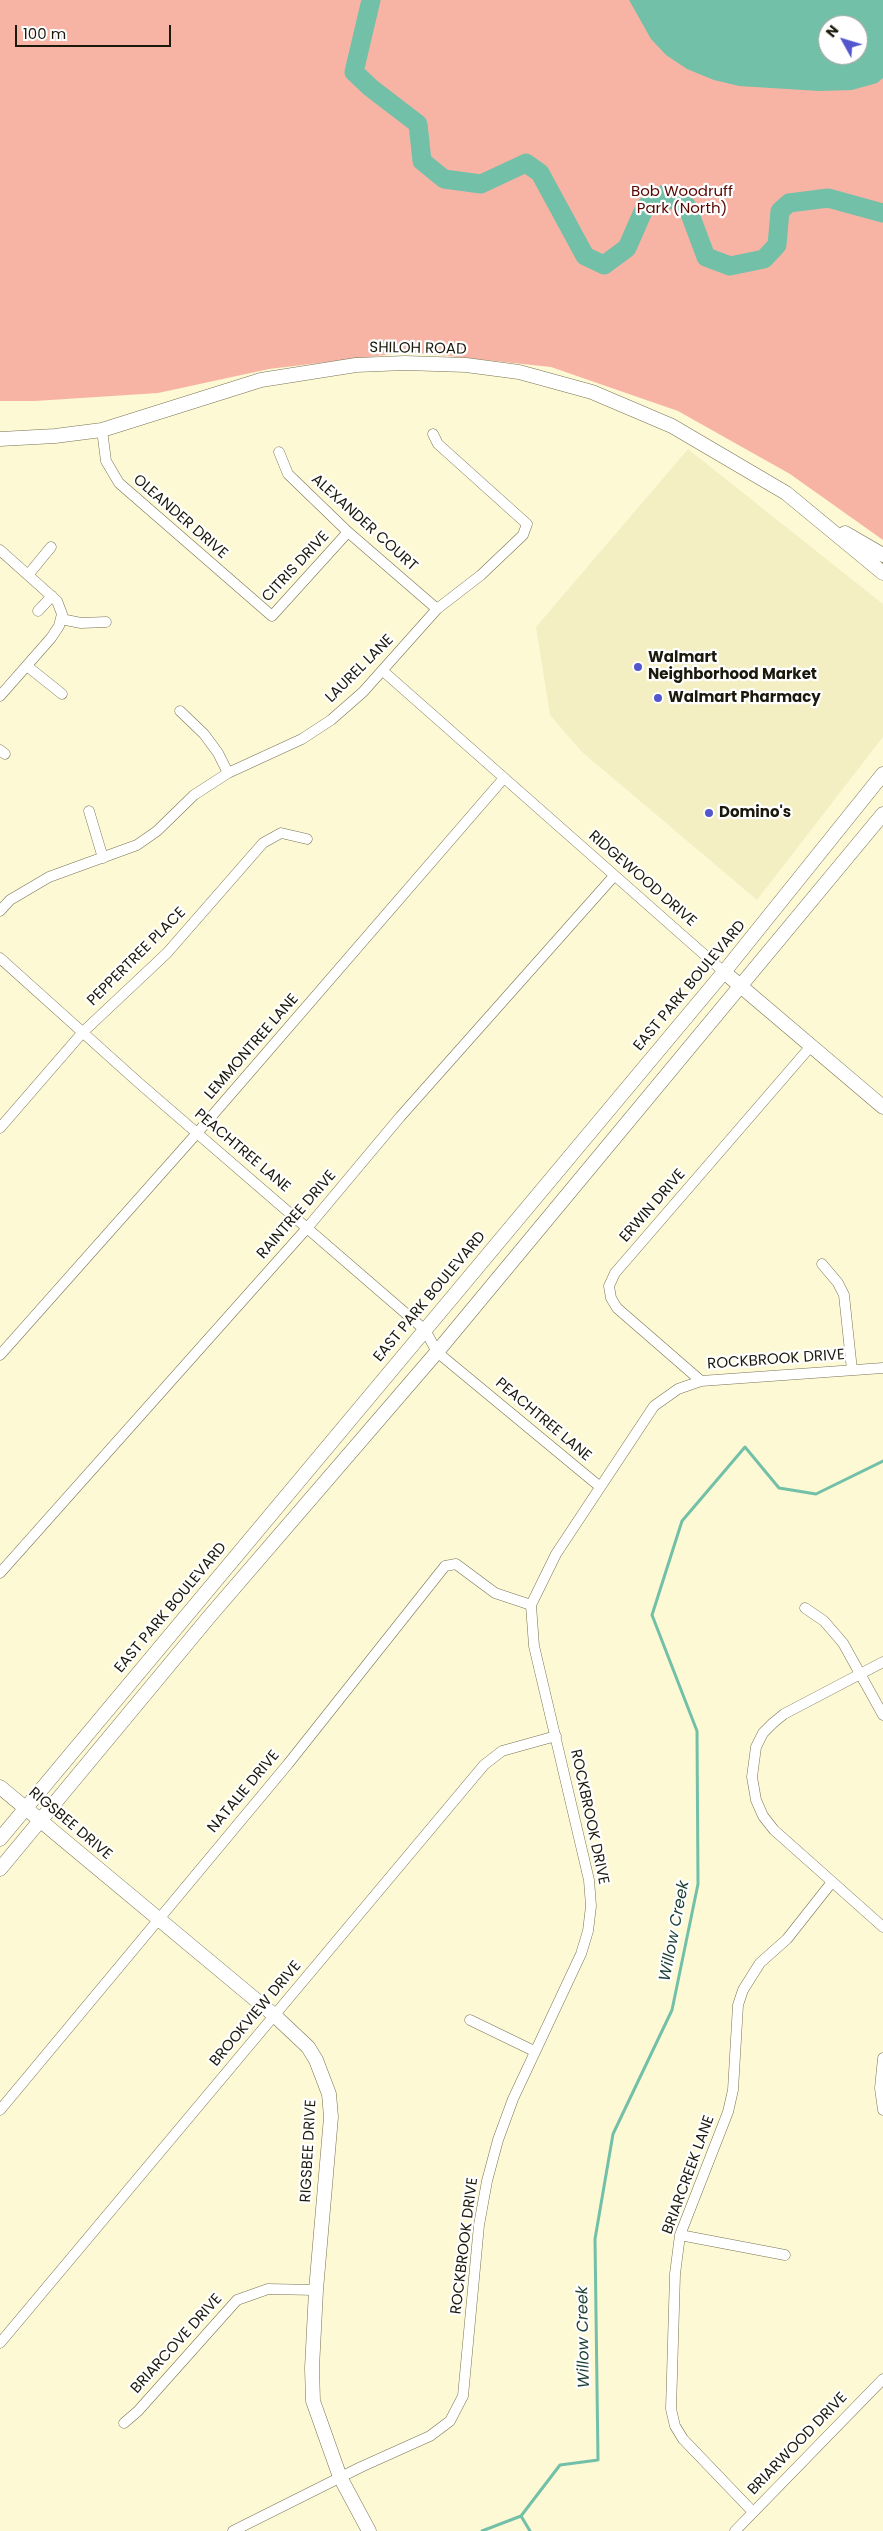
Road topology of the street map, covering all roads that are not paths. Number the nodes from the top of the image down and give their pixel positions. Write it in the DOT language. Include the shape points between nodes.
graph roads {
  1 [pos="102,430"];
  2 [pos="433,434"];
  3 [pos="0,438"];
  4 [pos="279,452"];
  5 [pos="810,512"];
  6 [pos="348,532"];
  7 [pos="51,547"];
  8 [pos="0,550"];
  9 [pos="883,555"];
  10 [pos="883,573"];
  11 [pos="28,575"];
  12 [pos="52,596"];
  13 [pos="437,609"];
  14 [pos="264,610"];
  15 [pos="38,612"];
  16 [pos="61,619"];
  17 [pos="106,622"];
  18 [pos="28,666"];
  19 [pos="383,671"];
  20 [pos="62,694"];
  21 [pos="0,696"];
  22 [pos="180,711"];
  23 [pos="228,774"];
  24 [pos="883,774"];
  25 [pos="504,778"];
  26 [pos="89,811"];
  27 [pos="883,814"];
  28 [pos="307,839"];
  29 [pos="103,858"];
  30 [pos="614,876"];
  31 [pos="0,911"];
  32 [pos="0,958"];
  33 [pos="724,972"];
  34 [pos="742,987"];
  35 [pos="83,1032"];
  36 [pos="811,1046"];
  37 [pos="883,1107"];
  38 [pos="0,1128"];
  39 [pos="198,1132"];
  40 [pos="308,1227"];
  41 [pos="822,1264"];
  42 [pos="424,1330"];
  43 [pos="437,1352"];
  44 [pos="0,1355"];
  45 [pos="883,1368"];
  46 [pos="852,1370"];
  47 [pos="701,1381"];
  48 [pos="599,1486"];
  49 [pos="0,1573"];
  50 [pos="531,1606"];
  51 [pos="805,1608"];
  52 [pos="883,1662"];
  53 [pos="861,1673"];
  54 [pos="883,1715"];
  55 [pos="556,1736"];
  56 [pos="0,1787"];
  57 [pos="26,1808"];
  58 [pos="41,1820"];
  59 [pos="0,1839"];
  60 [pos="0,1869"];
  61 [pos="832,1882"];
  62 [pos="159,1919"];
  63 [pos="883,1926"];
  64 [pos="274,2015"];
  65 [pos="470,2020"];
  66 [pos="534,2051"];
  67 [pos="883,2058"];
  68 [pos="0,2110"];
  69 [pos="883,2110"];
  70 [pos="680,2235"];
  71 [pos="785,2255"];
  72 [pos="316,2290"];
  73 [pos="0,2343"];
  74 [pos="883,2379"];
  75 [pos="124,2423"];
  76 [pos="340,2477"];
  77 [pos="753,2512"];
  78 [pos="233,2531"];
  79 [pos="369,2531"];
  80 [pos="734,2531"];
  1 -- 3 [label="main road, SHILOH ROAD"];
  1 -- 5 [label="main road, SHILOH ROAD" via="262,380 356,365 466,365 519,372 563,383 636,410 672,426 786,492"];
  1 -- 14 [label="street, OLEANDER DRIVE" via="106,461 119,483"];
  2 -- 13 [label="street, LAUREL LANE" via="438,444 527,524 523,535 481,575"];
  4 -- 6 [label="street, ALEXANDER COURT" via="288,474"];
  5 -- 9 [label="main road, SHILOH ROAD"];
  5 -- 10 [label="main road, SHILOH ROAD"];
  6 -- 13 [label="street, ALEXANDER COURT"];
  6 -- 14 [label="street, CITRIS DRIVE" via="272,616"];
  7 -- 11 [label="street"];
  8 -- 11 [label="street"];
  11 -- 12 [label="street"];
  12 -- 15 [label="street"];
  12 -- 16 [label="street" via="60,605"];
  13 -- 19 [label="street, LAUREL LANE"];
  16 -- 17 [label="street" via="88,624"];
  16 -- 18 [label="street" via="56,632"];
  18 -- 20 [label="street"];
  18 -- 21 [label="street"];
  19 -- 23 [label="street, LAUREL LANE" via="337,714 302,740"];
  19 -- 25 [label="street, RIDGEWOOD DRIVE"];
  22 -- 23 [label="street" via="204,734"];
  23 -- 29 [label="street, LAUREL LANE" via="194,795 158,831 137,845"];
  24 -- 33 [label="main road, EAST PARK BOULEVARD"];
  25 -- 30 [label="street, RIDGEWOOD DRIVE"];
  25 -- 39 [label="street, LEMMONTREE LANE"];
  26 -- 29 [label="street"];
  27 -- 34 [label="main road"];
  28 -- 35 [label="street, PEPPERTREE PLACE" via="281,834 263,843 167,953"];
  29 -- 31 [label="street, LAUREL LANE" via="49,877 10,900"];
  30 -- 33 [label="street, RIDGEWOOD DRIVE"];
  30 -- 40 [label="street, RAINTREE DRIVE" via="400,1117"];
  32 -- 35 [label="street, PEACHTREE LANE"];
  33 -- 34 [label="main road, RIDGEWOOD DRIVE"];
  33 -- 42 [label="main road, EAST PARK BOULEVARD"];
  34 -- 36 [label="main road, RIDGEWOOD DRIVE"];
  34 -- 43 [label="main road"];
  35 -- 38 [label="street, PEPPERTREE PLACE"];
  35 -- 39 [label="street, PEACHTREE LANE"];
  36 -- 37 [label="main road, RIDGEWOOD DRIVE"];
  36 -- 47 [label="street, ERWIN DRIVE" via="615,1273 610,1286 611,1298 617,1308"];
  39 -- 40 [label="street, PEACHTREE LANE"];
  39 -- 44 [label="street, LEMMONTREE LANE"];
  40 -- 42 [label="street, PEACHTREE LANE"];
  40 -- 49 [label="street, RAINTREE DRIVE"];
  41 -- 46 [label="street" via="844,1296"];
  42 -- 43 [label="street, PEACHTREE LANE"];
  42 -- 57 [label="main road, EAST PARK BOULEVARD"];
  43 -- 48 [label="street, PEACHTREE LANE"];
  43 -- 58 [label="main road" via="209,1617"];
  45 -- 46 [label="street, ROCKBROOK DRIVE"];
  46 -- 47 [label="street, ROCKBROOK DRIVE"];
  47 -- 48 [label="street, ROCKBROOK DRIVE" via="678,1390 654,1406"];
  48 -- 50 [label="street, ROCKBROOK DRIVE" via="556,1554"];
  50 -- 55 [label="street, ROCKBROOK DRIVE" via="534,1646"];
  50 -- 62 [label="street, NATALIE DRIVE" via="495,1593 456,1564 445,1566 288,1764"];
  51 -- 53 [label="street" via="824,1621 843,1643"];
  52 -- 53 [label="street"];
  53 -- 54 [label="street"];
  53 -- 61 [label="street" via="784,1714 763,1734 753,1758 754,1792 763,1816 774,1830"];
  55 -- 64 [label="street, BROOKVIEW DRIVE" via="502,1751 484,1765"];
  55 -- 66 [label="street, ROCKBROOK DRIVE" via="589,1880 591,1906 588,1931 580,1954"];
  56 -- 57 [label="main road, RIGSBEE DRIVE"];
  57 -- 58 [label="main road, RIGSBEE DRIVE"];
  57 -- 59 [label="main road, EAST PARK BOULEVARD"];
  58 -- 60 [label="main road"];
  58 -- 62 [label="main road, RIGSBEE DRIVE"];
  61 -- 63 [label="street"];
  61 -- 70 [label="street, BRIARCREEK LANE" via="787,1939 756,1968 743,1990 738,2005 733,2090 728,2112"];
  62 -- 64 [label="main road, RIGSBEE DRIVE"];
  62 -- 68 [label="street, NATALIE DRIVE"];
  64 -- 72 [label="main road, RIGSBEE DRIVE" via="308,2047 326,2082 331,2105"];
  64 -- 73 [label="street, BROOKVIEW DRIVE"];
  65 -- 66 [label="street"];
  66 -- 76 [label="street, ROCKBROOK DRIVE" via="498,2140 487,2181 479,2225 463,2396 459,2405 450,2421 430,2436"];
  67 -- 69 [label="street" via="880,2088"];
  70 -- 71 [label="street"];
  70 -- 77 [label="street, BRIARCREEK LANE" via="675,2274 670,2409 683,2439"];
  72 -- 75 [label="street, BRIARCOVE DRIVE" via="268,2289 237,2300"];
  72 -- 76 [label="main road, RIGSBEE DRIVE" via="313,2401"];
  74 -- 77 [label="street, BRIARWOOD DRIVE"];
  76 -- 78 [label="street, ROCKBROOK DRIVE"];
  76 -- 79 [label="main road, RIGSBEE DRIVE"];
  77 -- 80 [label="street, BRIARWOOD DRIVE"];
}
